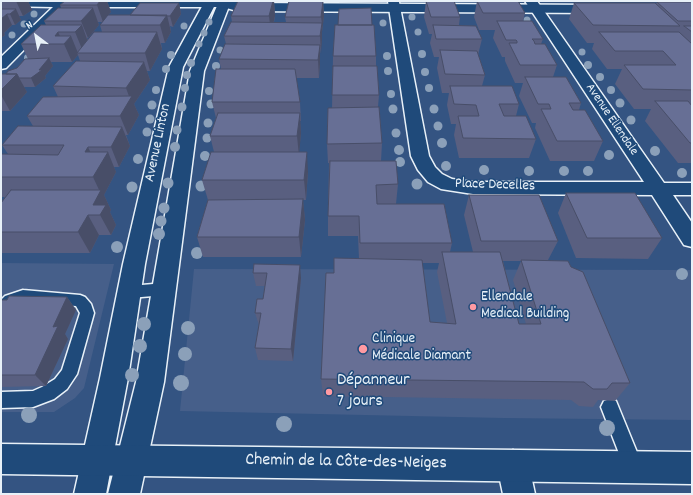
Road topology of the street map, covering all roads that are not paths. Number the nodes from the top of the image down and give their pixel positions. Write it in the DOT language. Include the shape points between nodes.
graph roads {
  1 [pos="241,1"];
  2 [pos="268,1"];
  3 [pos="64,2"];
  4 [pos="217,2"];
  5 [pos="1,3"];
  6 [pos="533,4"];
  7 [pos="394,5"];
  8 [pos="613,6"];
  9 [pos="1,65"];
  10 [pos="657,188"];
  11 [pos="692,189"];
  12 [pos="692,239"];
  13 [pos="165,289"];
  14 [pos="130,292"];
  15 [pos="1,310"];
  16 [pos="1,400"];
  17 [pos="610,407"];
  18 [pos="1,459"];
  19 [pos="97,460"];
  20 [pos="133,462"];
  21 [pos="634,467"];
  22 [pos="692,468"];
  23 [pos="516,480"];
  24 [pos="90,494"];
  25 [pos="124,494"];
  1 -- 4 [label="street"];
  2 -- 7 [label="street"];
  3 -- 4 [label="street"];
  3 -- 5 [label="street"];
  3 -- 9 [label="street"];
  4 -- 7 [label="street" via="237,7"];
  4 -- 13 [label="street, Avenue Linton" via="197,71"];
  4 -- 14 [label="street, Avenue Linton" via="176,67"];
  6 -- 7 [label="street"];
  6 -- 8 [label="street"];
  6 -- 10 [label="street, Avenue Ellendale"];
  7 -- 10 [label="street, Place Decelles" via="420,156 427,170 435,178 448,184 472,188"];
  10 -- 11 [label="street, Place Decelles"];
  10 -- 12 [label="street, Avenue Ellendale"];
  13 -- 14 [label="lane"];
  13 -- 20 [label="street, Avenue Linton" via="147,399"];
  14 -- 19 [label="street, Avenue Linton"];
  15 -- 16 [label="lane" via="10,300 23,296 80,302 87,313 74,361 69,374 61,384 48,393 32,399"];
  17 -- 21 [label="lane"];
  18 -- 19 [label="street, Chemin de la Côte-des-Neiges"];
  19 -- 20 [label="street, Chemin de la Côte-des-Neiges"];
  19 -- 24 [label="street, Avenue Linton"];
  20 -- 23 [label="street, Chemin de la Côte-des-Neiges"];
  20 -- 25 [label="street, Avenue Linton"];
  21 -- 22 [label="street, Chemin de la Côte-des-Neiges"];
  21 -- 23 [label="street, Chemin de la Côte-des-Neiges"];
}
